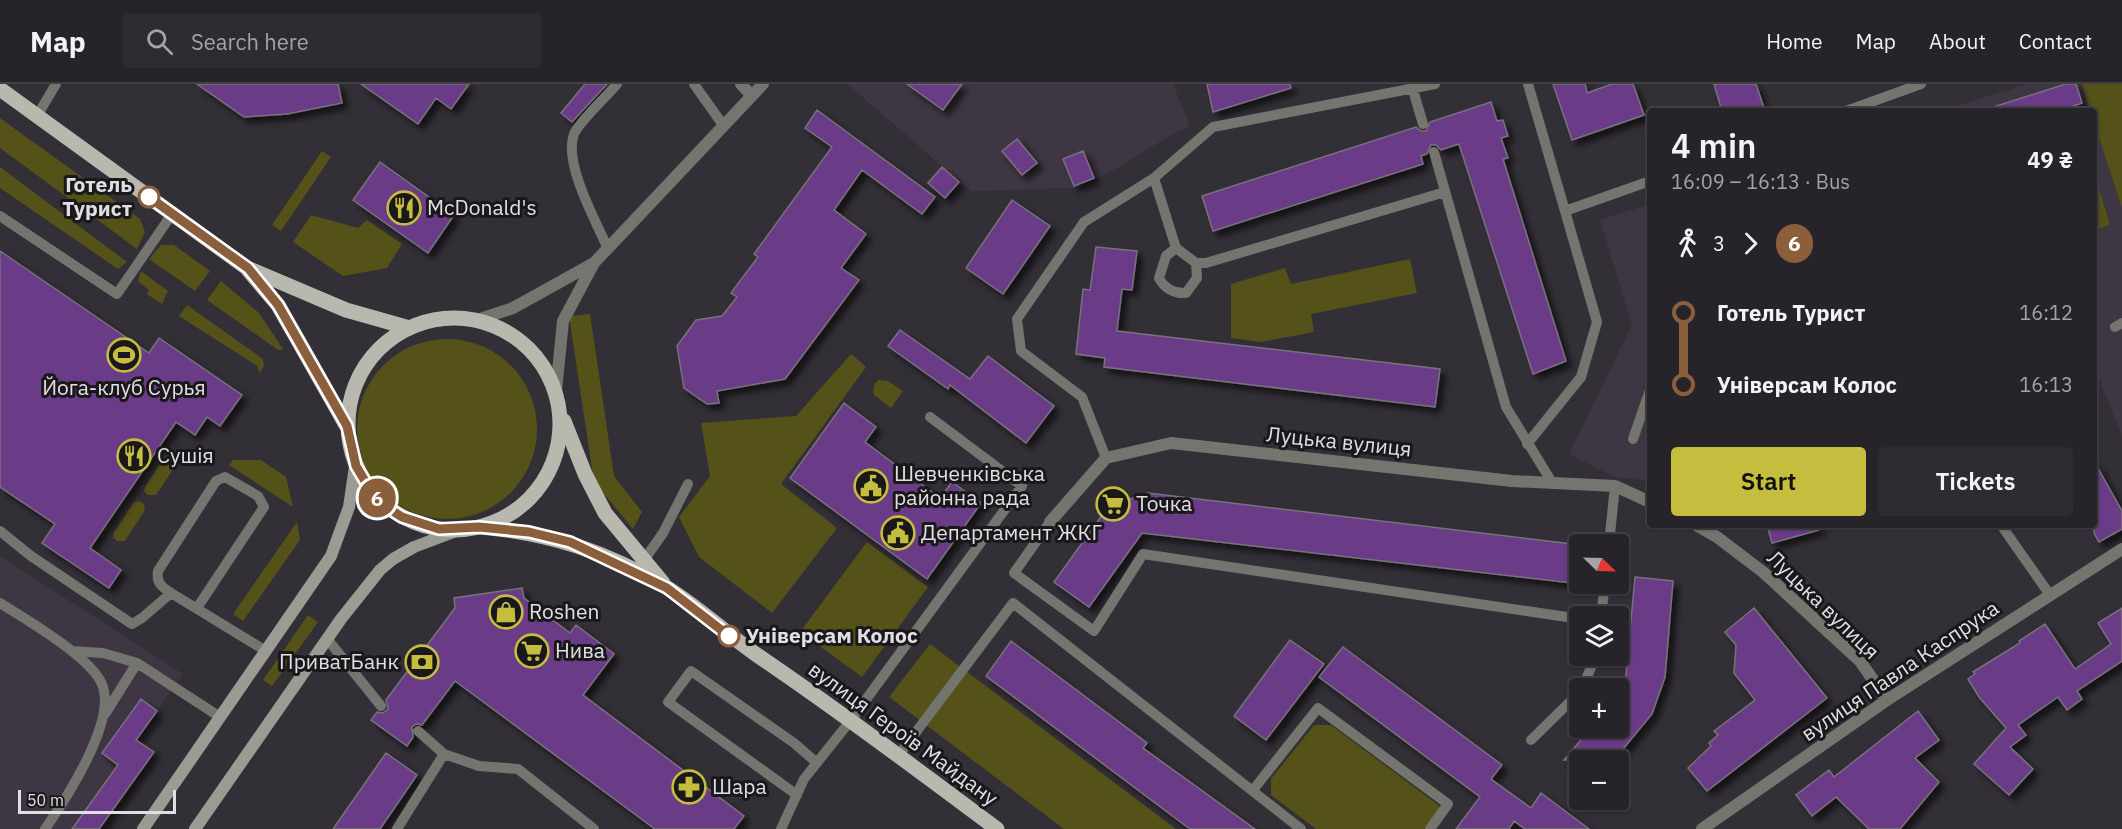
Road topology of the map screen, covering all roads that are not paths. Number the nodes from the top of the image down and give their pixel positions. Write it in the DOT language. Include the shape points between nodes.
graph roads {
  1 [pos="56,84"];
  2 [pos="617,84"];
  3 [pos="694,84"];
  4 [pos="741,84"];
  5 [pos="763,84"];
  6 [pos="1435,84"];
  7 [pos="1528,84"];
  8 [pos="1922,84"];
  9 [pos="0,89"];
  10 [pos="1413,90"];
  11 [pos="751,95"];
  12 [pos="1854,108"];
  13 [pos="36,116"];
  14 [pos="1424,124"];
  15 [pos="723,125"];
  16 [pos="1434,152"];
  17 [pos="1154,178"];
  18 [pos="1647,182"];
  19 [pos="1445,192"];
  20 [pos="1566,211"];
  21 [pos="172,214"];
  22 [pos="0,216"];
  23 [pos="1176,248"];
  24 [pos="608,249"];
  25 [pos="594,263"];
  26 [pos="1196,263"];
  27 [pos="248,268"];
  28 [pos="474,321"];
  29 [pos="406,327"];
  30 [pos="556,391"];
  31 [pos="1647,399"];
  32 [pos="560,413"];
  33 [pos="930,417"];
  34 [pos="347,426"];
  35 [pos="1633,439"];
  36 [pos="1527,444"];
  37 [pos="1106,458"];
  38 [pos="356,466"];
  39 [pos="688,484"];
  40 [pos="1553,484"];
  41 [pos="1615,486"];
  42 [pos="1647,501"];
  43 [pos="1050,522"];
  44 [pos="479,527"];
  45 [pos="1701,528"];
  46 [pos="2003,528"];
  47 [pos="459,530"];
  48 [pos="0,531"];
  49 [pos="1610,534"];
  50 [pos="2122,549"];
  51 [pos="644,560"];
  52 [pos="667,588"];
  53 [pos="171,593"];
  54 [pos="2050,595"];
  55 [pos="0,603"];
  56 [pos="197,608"];
  57 [pos="1569,617"];
  58 [pos="327,640"];
  59 [pos="72,651"];
  60 [pos="266,651"];
  61 [pos="138,663"];
  62 [pos="1887,700"];
  63 [pos="1569,702"];
  64 [pos="381,706"];
  65 [pos="105,714"];
  66 [pos="220,717"];
  67 [pos="851,720"];
  68 [pos="418,731"];
  69 [pos="1531,740"];
  70 [pos="444,754"];
  71 [pos="898,756"];
  72 [pos="816,762"];
  73 [pos="1253,790"];
  74 [pos="797,795"];
  75 [pos="783,827"];
  76 [pos="45,829"];
  77 [pos="143,829"];
  78 [pos="195,829"];
  79 [pos="397,829"];
  80 [pos="594,829"];
  81 [pos="997,829"];
  82 [pos="1301,829"];
  83 [pos="1430,829"];
  84 [pos="1702,829"];
  1 -- 13 [label="lane"];
  2 -- 24 [label="lane" via="574,133 572,155"];
  3 -- 15 [label="lane"];
  4 -- 11 [label="street"];
  5 -- 11 [label="street"];
  6 -- 10 [label="lane"];
  7 -- 20 [label="lane"];
  8 -- 12 [label="lane"];
  9 -- 13 [label="main road"];
  10 -- 14 [label="lane"];
  10 -- 17 [label="lane" via="1213,127"];
  11 -- 15 [label="street"];
  13 -- 21 [label="main road"];
  15 -- 24 [label="street"];
  16 -- 19 [label="lane"];
  17 -- 23 [label="lane"];
  17 -- 37 [label="lane" via="1084,222 1017,319 1021,351 1082,397"];
  18 -- 20 [label="lane"];
  19 -- 26 [label="lane"];
  19 -- 36 [label="lane" via="1506,406"];
  20 -- 36 [label="lane" via="1597,322 1581,376"];
  21 -- 22 [label="lane" via="117,294"];
  21 -- 27 [label="main road"];
  23 -- 26 [label="lane"];
  23 -- 26 [label="lane" via="1159,269 1158,278 1168,289 1179,294 1191,290 1197,278"];
  24 -- 25 [label="street"];
  25 -- 28 [label="street" via="513,308"];
  25 -- 30 [label="street" via="562,321"];
  27 -- 29 [label="main road" via="346,310"];
  27 -- 34 [label="main road" via="278,305"];
  28 -- 29 [label="main road" via="428,319"];
  28 -- 30 [label="main road" via="495,325 516,336 540,360"];
  29 -- 34 [label="main road" via="382,345 362,368 353,386"];
  30 -- 32 [label="main road"];
  31 -- 35 [label="lane"];
  32 -- 44 [label="main road" via="560,437 544,480 511,513"];
  32 -- 51 [label="main road" via="605,513"];
  33 -- 67 [label="lane" via="1022,486"];
  34 -- 38 [label="main road"];
  36 -- 40 [label="lane"];
  37 -- 40 [label="street, Луцька вулиця" via="1171,443"];
  37 -- 43 [label="street"];
  38 -- 47 [label="main road" via="371,491 402,517 430,527"];
  38 -- 60 [label="main road" via="350,507 340,536"];
  39 -- 51 [label="lane"];
  40 -- 41 [label="street, Луцька вулиця"];
  41 -- 42 [label="street, Луцька вулиця"];
  41 -- 49 [label="lane"];
  43 -- 57 [label="lane" via="1014,573 1094,631 1143,554"];
  44 -- 47 [label="main road"];
  44 -- 52 [label="main road" via="529,532 570,542"];
  45 -- 62 [label="street, Луцька вулиця" via="1763,572 1860,661"];
  46 -- 54 [label="lane"];
  47 -- 58 [label="main road" via="393,559 365,587"];
  48 -- 53 [label="lane" via="132,624"];
  50 -- 54 [label="street, вулиця Павла Каспрука"];
  51 -- 52 [label="main road"];
  52 -- 67 [label="main road, вулиця Героїв Майдану"];
  53 -- 56 [label="lane"];
  53 -- 56 [label="lane" via="161,587 158,571 216,481 225,477 258,496 264,507"];
  54 -- 62 [label="street, вулиця Павла Каспрука"];
  55 -- 59 [label="lane"];
  56 -- 60 [label="lane"];
  58 -- 64 [label="lane"];
  58 -- 78 [label="main road"];
  59 -- 61 [label="lane" via="103,653"];
  59 -- 65 [label="lane" via="103,686"];
  60 -- 66 [label="main road"];
  61 -- 65 [label="lane"];
  61 -- 66 [label="lane"];
  62 -- 84 [label="street, вулиця Павла Каспрука"];
  63 -- 69 [label="lane"];
  65 -- 76 [label="lane" via="73,790"];
  66 -- 77 [label="main road"];
  67 -- 71 [label="main road, вулиця Героїв Майдану"];
  67 -- 72 [label="lane"];
  68 -- 70 [label="lane"];
  70 -- 79 [label="lane"];
  70 -- 80 [label="lane" via="479,766 518,769"];
  71 -- 73 [label="lane" via="1013,603"];
  71 -- 81 [label="main road, вулиця Героїв Майдану"];
  72 -- 74 [label="lane"];
  72 -- 74 [label="lane" via="691,671 668,702"];
  73 -- 82 [label="lane"];
  73 -- 83 [label="lane" via="1318,708 1448,804"];
  74 -- 75 [label="lane"];
}
